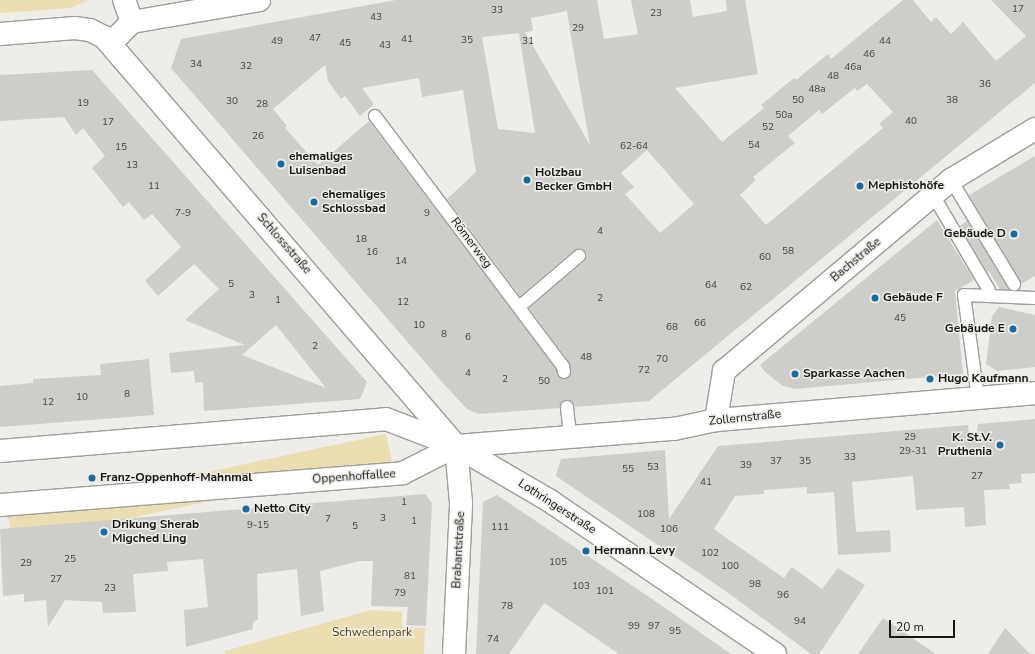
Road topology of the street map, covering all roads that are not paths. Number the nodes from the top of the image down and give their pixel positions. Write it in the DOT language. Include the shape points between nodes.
graph roads {
  1 [pos="124,0"];
  2 [pos="259,0"];
  3 [pos="132,22"];
  4 [pos="0,34"];
  5 [pos="110,43"];
  6 [pos="375,116"];
  7 [pos="1035,129"];
  8 [pos="951,180"];
  9 [pos="933,194"];
  10 [pos="579,256"];
  11 [pos="1014,284"];
  12 [pos="989,290"];
  13 [pos="1035,298"];
  14 [pos="519,307"];
  15 [pos="564,372"];
  16 [pos="1035,393"];
  17 [pos="978,398"];
  18 [pos="567,407"];
  19 [pos="716,420"];
  20 [pos="570,438"];
  21 [pos="456,446"];
  22 [pos="0,450"];
  23 [pos="0,505"];
  24 [pos="454,654"];
  25 [pos="775,654"];
  1 -- 3 [label="street"];
  2 -- 3 [label="street"];
  3 -- 5 [label="street"];
  4 -- 5 [label="street, Schlossstraße" via="83,28 98,33"];
  5 -- 21 [label="street, Schlossstraße"];
  6 -- 14 [label="lane, Römerweg"];
  7 -- 8 [label="street, Bachstraße"];
  8 -- 9 [label="street, Bachstraße"];
  8 -- 11 [label="lane"];
  9 -- 12 [label="lane"];
  9 -- 19 [label="street, Bachstraße" via="724,371"];
  10 -- 14 [label="lane"];
  13 -- 17 [label="lane" via="964,295"];
  14 -- 15 [label="lane, Römerweg" via="563,366"];
  16 -- 17 [label="street, Zollernstraße"];
  17 -- 19 [label="street, Zollernstraße"];
  18 -- 20 [label="lane"];
  19 -- 20 [label="street, Zollernstraße" via="674,430"];
  20 -- 21 [label="street, Zollernstraße"];
  21 -- 22 [label="street" via="386,419"];
  21 -- 23 [label="street, Oppenhoffallee" via="403,473"];
  21 -- 24 [label="street, Brabantstraße" via="461,503"];
  21 -- 25 [label="street, Lothringerstraße" via="543,497"];
}
